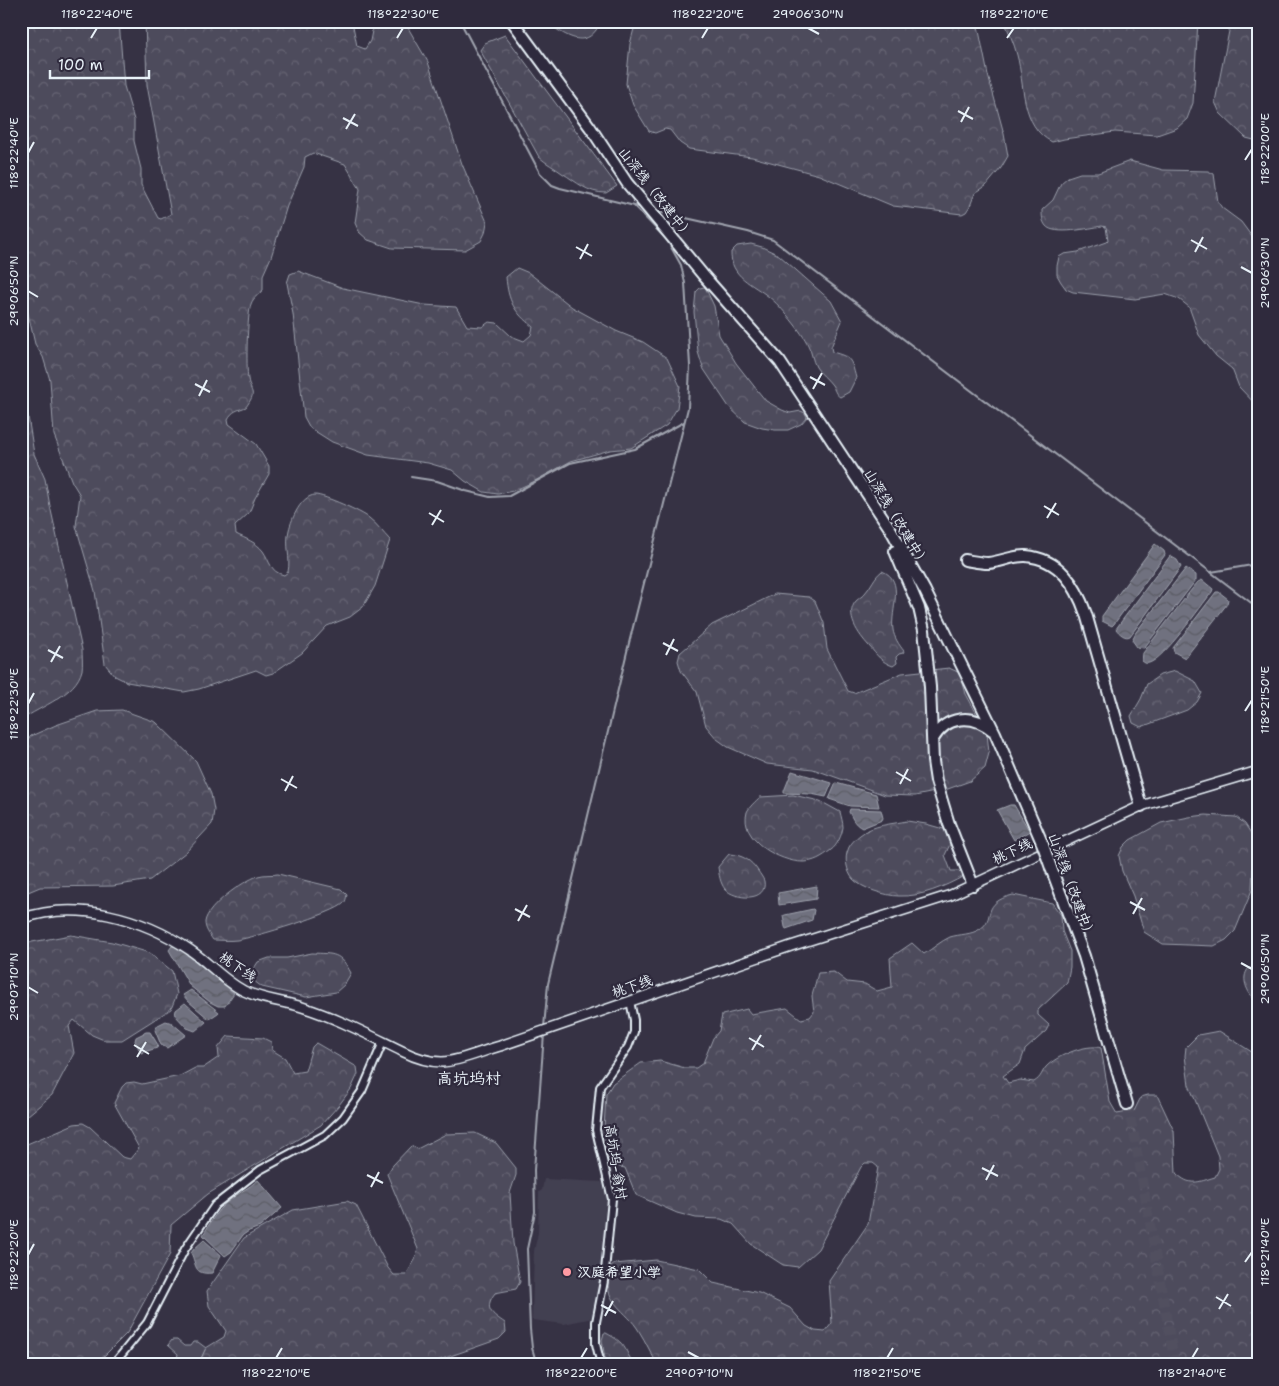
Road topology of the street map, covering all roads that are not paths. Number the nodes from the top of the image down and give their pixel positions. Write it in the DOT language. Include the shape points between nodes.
graph roads {
  1 [pos="512,21"];
  2 [pos="861,484"];
  3 [pos="965,560"];
  4 [pos="995,733"];
  5 [pos="932,740"];
  6 [pos="1258,771"];
  7 [pos="1141,806"];
  8 [pos="973,885"];
  9 [pos="21,919"];
  10 [pos="630,1001"];
  11 [pos="383,1042"];
  12 [pos="1127,1104"];
  13 [pos="113,1365"];
  14 [pos="601,1365"];
  1 -- 2 [label="highway, 山深线（改建中）" via="627,183 780,362"];
  2 -- 4 [label="highway, 山深线（改建中）" via="925,591"];
  2 -- 5 [label="highway" via="900,560 919,608 927,652"];
  3 -- 7 [label="highway" via="988,562 1025,556 1043,560 1069,578 1080,595"];
  4 -- 5 [label="highway" via="983,723 970,719 947,724"];
  4 -- 12 [label="highway, 山深线（改建中）, bridge" via="1033,819 1084,956"];
  5 -- 8 [label="highway" via="936,781"];
  6 -- 7 [label="main road, 桃下线"];
  7 -- 8 [label="main road, 桃下线"];
  8 -- 10 [label="main road, 桃下线"];
  9 -- 11 [label="main road, 桃下线" via="59,912 105,913 153,928 188,948 243,990 259,998 301,1006"];
  10 -- 11 [label="main road, 桃下线" via="442,1062 418,1058"];
  10 -- 14 [label="street, 高坑坞-翁村" via="634,1032 628,1047 600,1087 596,1130 612,1199 604,1281 596,1322 596,1344"];
  11 -- 13 [label="street" via="362,1091 343,1118 325,1135 260,1170 215,1205 185,1249 147,1323"];
}
